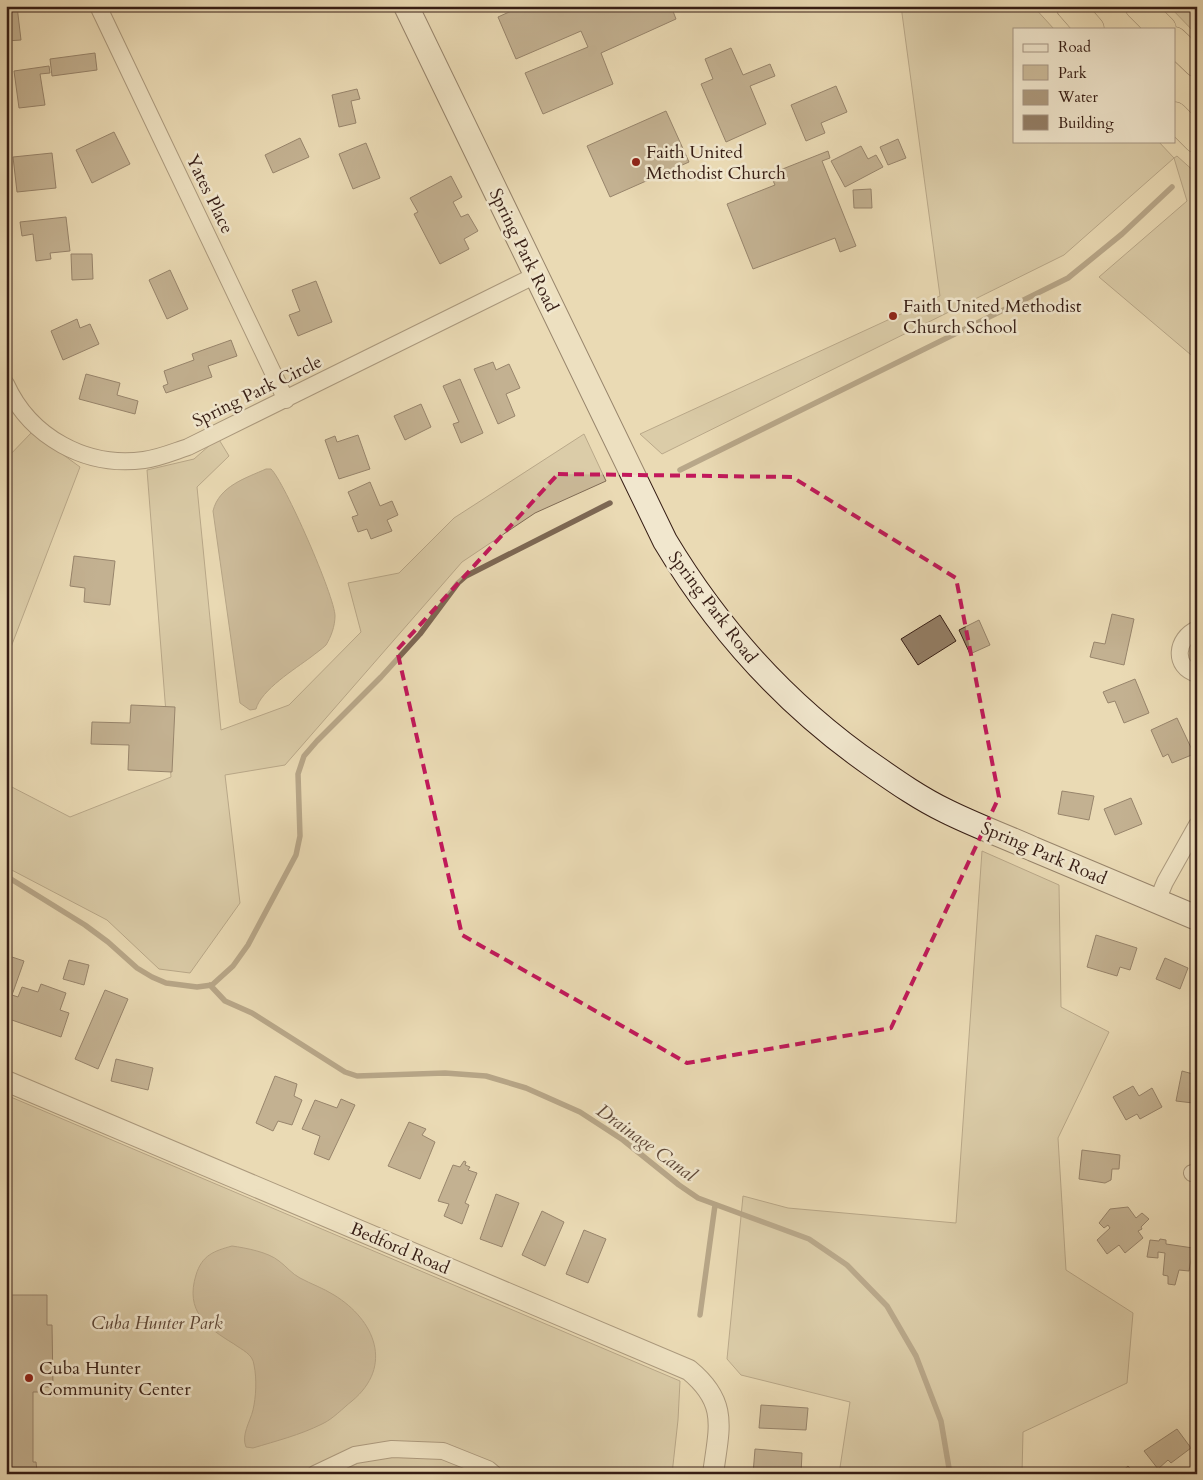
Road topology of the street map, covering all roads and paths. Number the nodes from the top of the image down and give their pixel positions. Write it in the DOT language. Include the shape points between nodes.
graph roads {
  1 [pos="98,6"];
  2 [pos="406,6"];
  3 [pos="1070,6"];
  4 [pos="1139,6"];
  5 [pos="1089,28"];
  6 [pos="1161,28"];
  7 [pos="1176,43"];
  8 [pos="1197,63"];
  9 [pos="1176,118"];
  10 [pos="1197,139"];
  11 [pos="536,275"];
  12 [pos="6,384"];
  13 [pos="286,400"];
  14 [pos="1197,629"];
  15 [pos="1197,674"];
  16 [pos="1197,825"];
  17 [pos="1157,901"];
  18 [pos="1197,918"];
  19 [pos="6,1081"];
  20 [pos="315,1474"];
  21 [pos="494,1474"];
  22 [pos="713,1474"];
  1 -- 13 [label="street, Yates Place"];
  2 -- 11 [label="main road, Spring Park Road"];
  3 -- 5 [label="highway"];
  4 -- 6 [label="highway"];
  7 -- 8 [label="highway"];
  9 -- 10 [label="highway"];
  11 -- 13 [label="street, Spring Park Circle"];
  11 -- 17 [label="main road, Spring Park Road" via="664,541 691,583 764,674 802,711 853,752 945,811"];
  12 -- 13 [label="street, Spring Park Circle" via="33,425 55,441 97,458 121,461 143,460 188,447"];
  14 -- 15 [label="street" via="1188,633 1180,650 1180,659 1185,667"];
  16 -- 17 [label="street"];
  17 -- 18 [label="main road, Spring Park Road"];
  19 -- 22 [label="street, Bedford Road" via="689,1370 713,1396 719,1412"];
  20 -- 21 [label="street" via="355,1455 392,1449 443,1451"];
}
